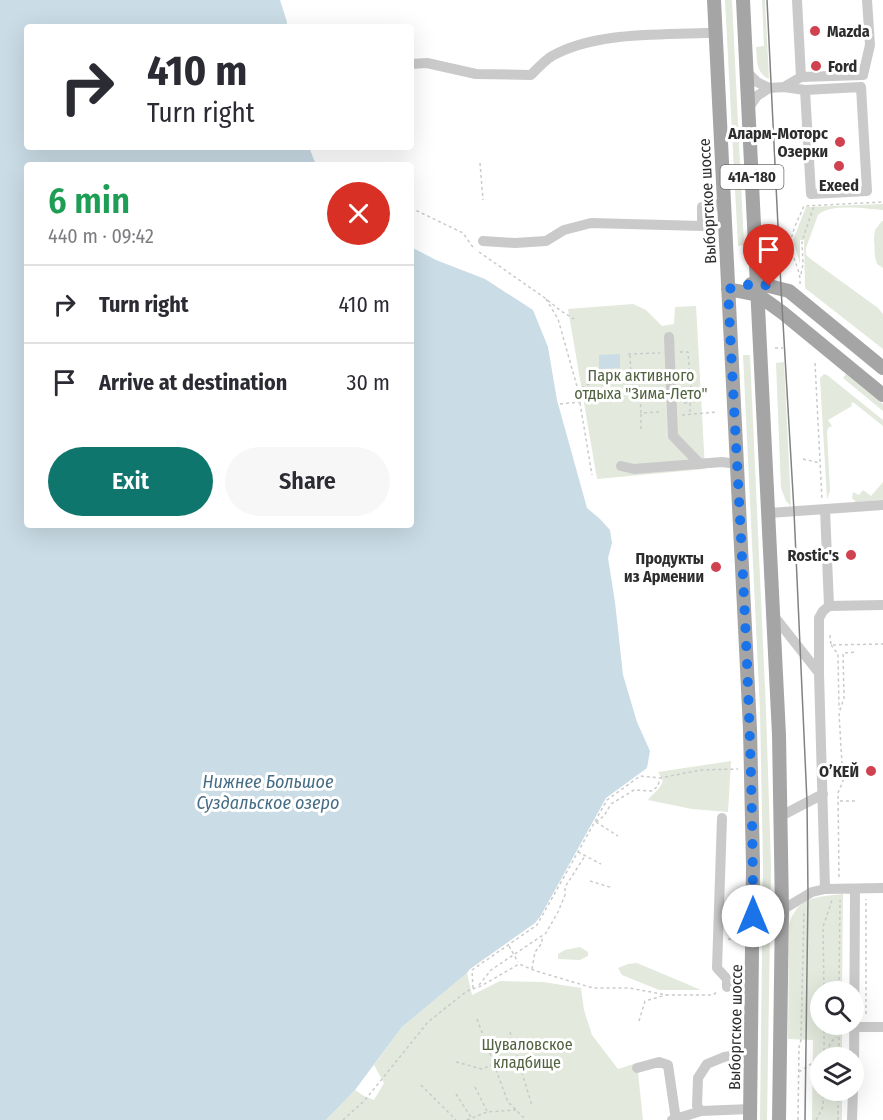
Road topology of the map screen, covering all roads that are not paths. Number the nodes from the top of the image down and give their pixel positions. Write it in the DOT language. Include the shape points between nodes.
graph roads {
  1 [pos="714,0"];
  2 [pos="743,0"];
  3 [pos="796,0"];
  4 [pos="867,0"];
  5 [pos="716,33"];
  6 [pos="414,64"];
  7 [pos="746,71"];
  8 [pos="801,77"];
  9 [pos="784,87"];
  10 [pos="769,88"];
  11 [pos="805,90"];
  12 [pos="748,109"];
  13 [pos="724,201"];
  14 [pos="483,241"];
  15 [pos="728,289"];
  16 [pos="757,289"];
  17 [pos="669,337"];
  18 [pos="883,368"];
  19 [pos="883,394"];
  20 [pos="700,464"];
  21 [pos="737,464"];
  22 [pos="621,466"];
  23 [pos="883,506"];
  24 [pos="824,509"];
  25 [pos="769,513"];
  26 [pos="882,605"];
  27 [pos="829,606"];
  28 [pos="774,616"];
  29 [pos="819,651"];
  30 [pos="807,657"];
  31 [pos="819,673"];
  32 [pos="823,794"];
  33 [pos="781,816"];
  34 [pos="722,818"];
  35 [pos="883,888"];
  36 [pos="825,889"];
  37 [pos="855,889"];
  38 [pos="782,910"];
  39 [pos="855,981"];
  40 [pos="724,988"];
  41 [pos="864,1027"];
  42 [pos="883,1027"];
  43 [pos="751,1053"];
  44 [pos="637,1068"];
  45 [pos="853,1101"];
  46 [pos="701,1111"];
  47 [pos="750,1115"];
  48 [pos="675,1119"];
  49 [pos="779,1120"];
  50 [pos="852,1120"];
  1 -- 5 [label="main road, Выборгское шоссе / 41А-180"];
  2 -- 7 [label="main road, 41А-180"];
  3 -- 8 [label="street"];
  4 -- 8 [label="street" via="870,45 863,75"];
  5 -- 6 [label="street" via="587,42 550,57 531,75 476,74"];
  5 -- 13 [label="main road, Выборгское шоссе / 41А-180"];
  7 -- 10 [label="street"];
  7 -- 12 [label="main road, 41А-180"];
  8 -- 9 [label="street"];
  9 -- 10 [label="street"];
  9 -- 11 [label="street"];
  10 -- 12 [label="street"];
  11 -- 11 [label="street" via="811,194 867,191 861,87"];
  12 -- 16 [label="main road, 41А-180"];
  13 -- 14 [label="street" via="702,207 702,226 591,223 564,230 546,242"];
  13 -- 15 [label="main road, Выборгское шоссе / 41А-180"];
  15 -- 16 [label="main road"];
  15 -- 21 [label="main road, Выборгское шоссе / 41А-180"];
  16 -- 18 [label="main road" via="789,291"];
  16 -- 19 [label="main road"];
  16 -- 25 [label="main road, 41А-180"];
  17 -- 20 [label="street" via="673,436"];
  20 -- 21 [label="street"];
  20 -- 22 [label="street" via="634,469"];
  21 -- 43 [label="main road, Выборгское шоссе / 41А-180" via="752,803"];
  23 -- 24 [label="street"];
  24 -- 25 [label="street"];
  24 -- 27 [label="street"];
  25 -- 28 [label="main road, 41А-180"];
  26 -- 27 [label="street"];
  27 -- 29 [label="street" via="819,618"];
  28 -- 30 [label="street"];
  28 -- 33 [label="main road, 41А-180"];
  29 -- 30 [label="street"];
  29 -- 31 [label="street"];
  30 -- 31 [label="street"];
  31 -- 32 [label="street"];
  32 -- 33 [label="street"];
  32 -- 36 [label="street"];
  33 -- 38 [label="main road, 41А-180"];
  34 -- 40 [label="street" via="717,968 727,979"];
  35 -- 37 [label="street"];
  36 -- 37 [label="street"];
  36 -- 38 [label="street" via="812,892"];
  37 -- 39 [label="street"];
  38 -- 49 [label="main road, 41А-180"];
  41 -- 42 [label="street"];
  43 -- 46 [label="street" via="706,1064 698,1078 697,1106"];
  43 -- 47 [label="main road, Выборгское шоссе / 41А-180"];
  44 -- 48 [label="street" via="658,1062 668,1065"];
  45 -- 50 [label="street"];
  46 -- 47 [label="street"];
  46 -- 48 [label="street"];
}
